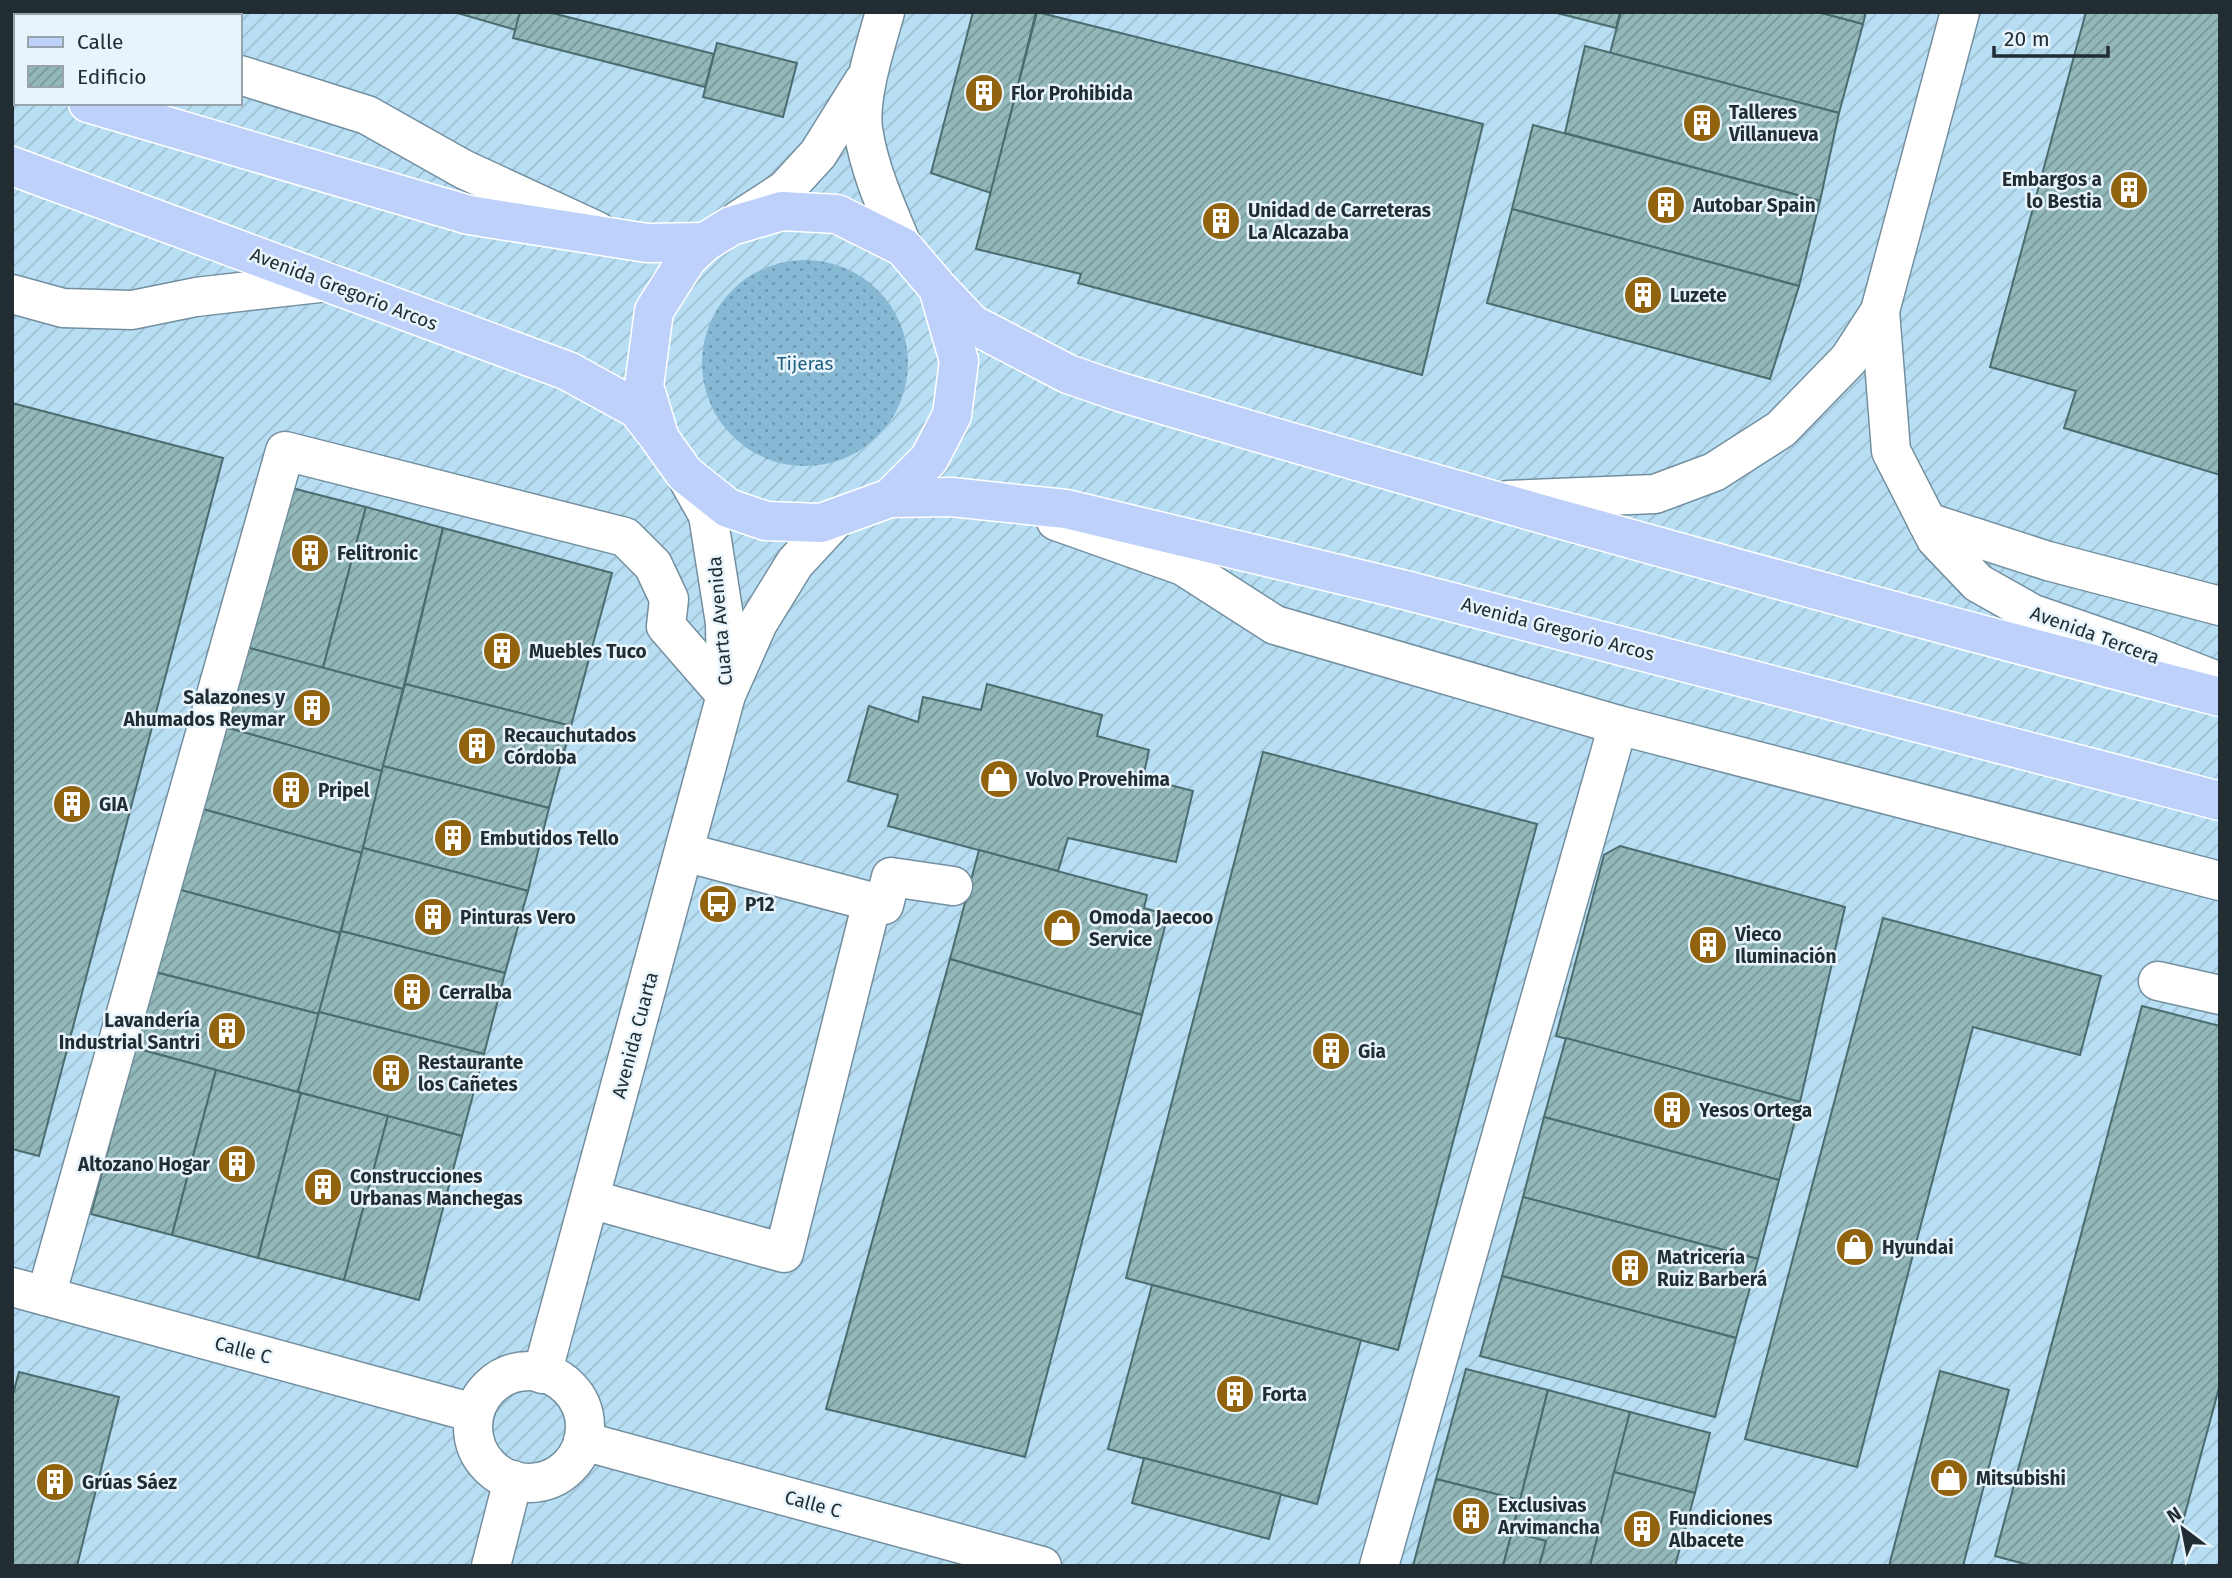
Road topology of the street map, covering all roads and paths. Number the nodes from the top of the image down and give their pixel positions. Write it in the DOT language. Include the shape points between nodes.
graph roads {
  1 [pos="885,12"];
  2 [pos="1960,12"];
  3 [pos="868,75"];
  4 [pos="242,76"];
  5 [pos="95,105"];
  6 [pos="12,166"];
  7 [pos="718,234"];
  8 [pos="609,236"];
  9 [pos="903,247"];
  10 [pos="328,282"];
  11 [pos="938,288"];
  12 [pos="12,294"];
  13 [pos="1880,311"];
  14 [pos="660,439"];
  15 [pos="685,474"];
  16 [pos="890,498"];
  17 [pos="1493,500"];
  18 [pos="1002,501"];
  19 [pos="835,520"];
  20 [pos="1927,522"];
  21 [pos="2220,606"];
  22 [pos="2220,682"];
  23 [pos="726,695"];
  24 [pos="2220,697"];
  25 [pos="1618,725"];
  26 [pos="2220,802"];
  27 [pos="684,852"];
  28 [pos="2220,881"];
  29 [pos="953,886"];
  30 [pos="872,902"];
  31 [pos="2158,981"];
  32 [pos="2220,995"];
  33 [pos="590,1199"];
  34 [pos="29,1291"];
  35 [pos="542,1374"];
  36 [pos="474,1413"];
  37 [pos="583,1441"];
  38 [pos="513,1480"];
  39 [pos="491,1566"];
  40 [pos="1042,1566"];
  41 [pos="1379,1566"];
  1 -- 3 [label="street"];
  2 -- 13 [label="street, Avenida Tercera"];
  3 -- 7 [label="street" via="818,154 785,190"];
  3 -- 9 [label="street" via="863,127 876,181"];
  4 -- 8 [label="street" via="367,115 463,169"];
  5 -- 8 [label="main road" via="469,215"];
  6 -- 10 [label="main road, Avenida Gregorio Arcos"];
  7 -- 8 [label="main road" via="646,243"];
  7 -- 9 [label="main road" via="782,211 837,214"];
  7 -- 14 [label="main road" via="687,259 654,311 644,386"];
  9 -- 11 [label="main road"];
  10 -- 12 [label="street" via="196,297 132,310 63,308"];
  10 -- 14 [label="main road, Avenida Gregorio Arcos" via="568,371 637,409"];
  11 -- 16 [label="main road" via="959,361 952,415 929,459"];
  11 -- 17 [label="main road" via="972,324 1068,374"];
  13 -- 17 [label="street, Avenida Tercera" via="1849,359 1781,429 1714,472 1655,494"];
  13 -- 20 [label="street, Avenida Tercera" via="1891,450"];
  14 -- 15 [label="main road, Avenida Gregorio Arcos"];
  15 -- 19 [label="main road, Avenida Gregorio Arcos" via="729,508 766,521"];
  15 -- 23 [label="street, Cuarta Avenida" via="708,515 725,623"];
  16 -- 18 [label="main road, Avenida Gregorio Arcos"];
  16 -- 19 [label="main road, Avenida Gregorio Arcos"];
  17 -- 24 [label="main road"];
  18 -- 25 [label="street" via="1183,566 1275,625"];
  18 -- 26 [label="main road, Avenida Gregorio Arcos" via="1079,512 1405,590"];
  19 -- 23 [label="street, Cuarta Avenida" via="795,563 758,623"];
  20 -- 21 [label="street" via="2048,561"];
  20 -- 22 [label="street, Avenida Tercera" via="1936,539 1978,583 2033,614"];
  23 -- 27 [label="street, Avenida Cuarta"];
  23 -- 34 [label="street" via="666,626 669,599 653,565 625,537 285,451"];
  25 -- 28 [label="street"];
  25 -- 41 [label="street"];
  27 -- 30 [label="street"];
  27 -- 33 [label="street, Avenida Cuarta"];
  29 -- 30 [label="street" via="891,877 884,905"];
  30 -- 33 [label="street" via="784,1253"];
  31 -- 32 [label="street"];
  33 -- 35 [label="street, Avenida Cuarta"];
  34 -- 36 [label="street, Calle C"];
  35 -- 36 [label="street" via="522,1371 497,1381"];
  35 -- 37 [label="street" via="570,1388 584,1417"];
  36 -- 38 [label="street" via="476,1445 490,1468"];
  37 -- 38 [label="street" via="572,1463 551,1479 525,1484"];
  37 -- 40 [label="street, Calle C"];
  38 -- 39 [label="street"];
}
